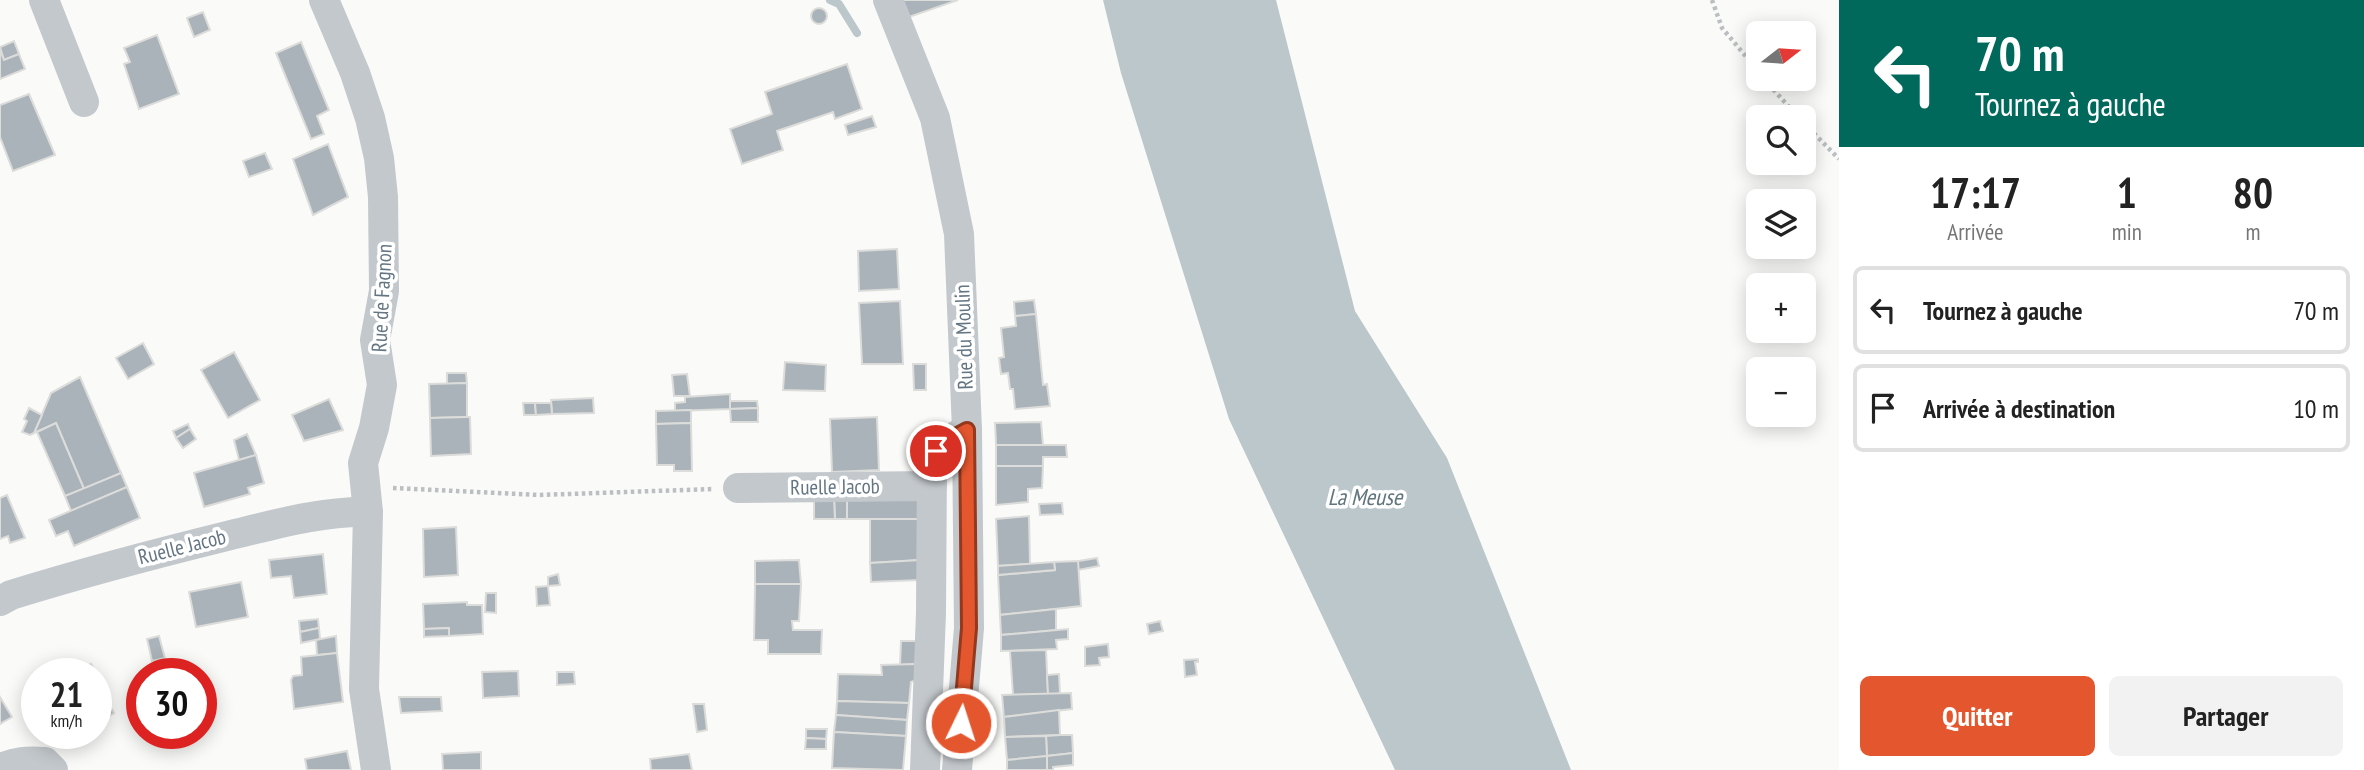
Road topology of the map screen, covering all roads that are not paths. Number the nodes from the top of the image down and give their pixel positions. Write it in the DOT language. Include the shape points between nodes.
graph roads {
  1 [pos="44,0"];
  2 [pos="324,0"];
  3 [pos="888,0"];
  4 [pos="84,102"];
  5 [pos="967,430"];
  6 [pos="932,486"];
  7 [pos="738,488"];
  8 [pos="366,499"];
  9 [pos="0,601"];
  10 [pos="0,769"];
  11 [pos="53,770"];
  12 [pos="376,770"];
  13 [pos="925,770"];
  14 [pos="957,770"];
  1 -- 4 [label="street"];
  2 -- 8 [label="street, Rue de Fagnon" via="370,118 383,197 384,291 375,341 382,385 363,463"];
  3 -- 5 [label="street, Rue du Moulin" via="935,118 959,234"];
  5 -- 6 [label="street" via="936,451"];
  5 -- 14 [label="street, Rue du Moulin" via="969,628"];
  6 -- 7 [label="street, Ruelle Jacob"];
  6 -- 13 [label="street"];
  8 -- 9 [label="street, Ruelle Jacob" via="327,515 116,563"];
  8 -- 12 [label="street, Rue de Fagnon" via="364,690"];
  10 -- 11 [label="street" via="26,761 45,762"];
}
